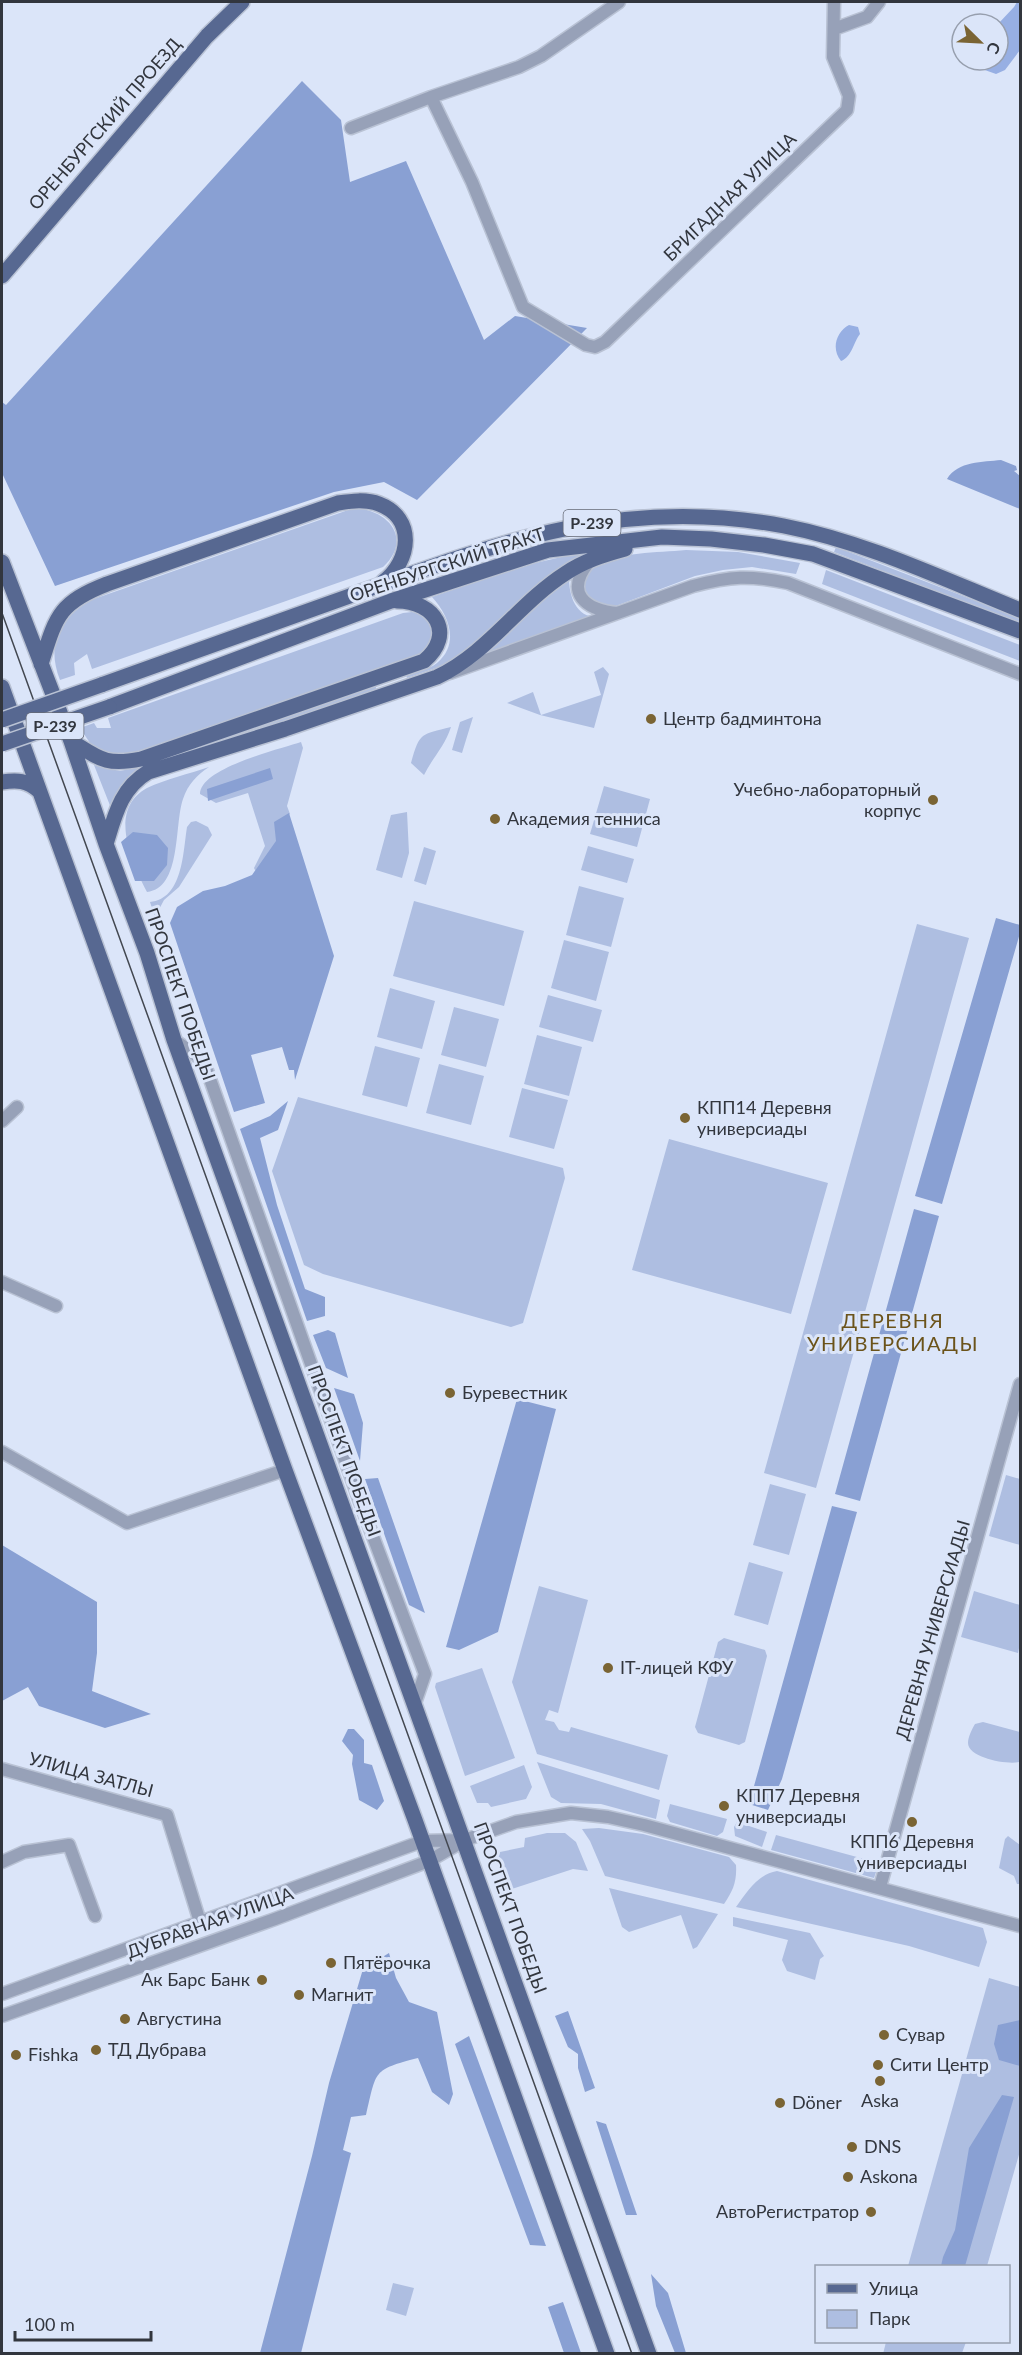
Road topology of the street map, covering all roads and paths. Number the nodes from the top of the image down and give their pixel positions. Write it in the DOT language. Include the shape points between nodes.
graph roads {
  1 [pos="242,2"];
  2 [pos="619,2"];
  3 [pos="834,2"];
  4 [pos="879,2"];
  5 [pos="834,29"];
  6 [pos="431,97"];
  7 [pos="351,128"];
  8 [pos="2,276"];
  9 [pos="822,534"];
  10 [pos="662,537"];
  11 [pos="813,554"];
  12 [pos="592,558"];
  13 [pos="2,562"];
  14 [pos="370,589"];
  15 [pos="392,602"];
  16 [pos="1020,610"];
  17 [pos="622,613"];
  18 [pos="1020,631"];
  19 [pos="41,664"];
  20 [pos="1020,674"];
  21 [pos="437,677"];
  22 [pos="2,687"];
  23 [pos="2,720"];
  24 [pos="71,741"];
  25 [pos="2,744"];
  26 [pos="2,782"];
  27 [pos="39,791"];
  28 [pos="106,844"];
  29 [pos="174,1040"];
  30 [pos="17,1107"];
  31 [pos="2,1121"];
  32 [pos="2,1282"];
  33 [pos="56,1306"];
  34 [pos="1020,1383"];
  35 [pos="2,1452"];
  36 [pos="285,1470"];
  37 [pos="415,1703"];
  38 [pos="2,1769"];
  39 [pos="465,1840"];
  40 [pos="423,1841"];
  41 [pos="2,1862"];
  42 [pos="429,1862"];
  43 [pos="880,1887"];
  44 [pos="267,1898"];
  45 [pos="95,1916"];
  46 [pos="275,1920"];
  47 [pos="200,1922"];
  48 [pos="1020,1926"];
  49 [pos="2,1994"];
  50 [pos="2,2016"];
  51 [pos="607,2354"];
  52 [pos="650,2354"];
  1 -- 8 [label="main road, ОРЕНБУРГСКИЙ ПРОЕЗД" via="207,36"];
  2 -- 6 [label="street" via="541,56"];
  3 -- 5 [label="street, БРИГАДНАЯ УЛИЦА"];
  4 -- 5 [label="street" via="867,17"];
  5 -- 6 [label="street, БРИГАДНАЯ УЛИЦА" via="833,57 849,96 848,110 605,342 595,347 522,307 472,182"];
  6 -- 7 [label="street"];
  9 -- 11 [label="main road"];
  9 -- 14 [label="main road, ОРЕНБУРГСКИЙ ТРАКТ / Р-239" via="696,516 602,521 486,548"];
  9 -- 16 [label="main road, ОРЕНБУРГСКИЙ ТРАКТ / Р-239"];
  10 -- 11 [label="main road, ОРЕНБУРГСКИЙ ТРАКТ / Р-239" via="732,541"];
  10 -- 12 [label="main road"];
  10 -- 15 [label="main road, ОРЕНБУРГСКИЙ ТРАКТ / Р-239" via="548,550"];
  11 -- 18 [label="main road, ОРЕНБУРГСКИЙ ТРАКТ / Р-239"];
  12 -- 17 [label="street" via="580,573 578,583 584,602"];
  12 -- 21 [label="main road" via="551,584 484,646"];
  13 -- 19 [label="main road, ПРОСПЕКТ ПОБЕДЫ"];
  14 -- 19 [label="main road" via="398,567 406,547 404,528 394,513 378,504 338,503 83,594 57,618"];
  14 -- 23 [label="main road, ОРЕНБУРГСКИЙ ТРАКТ / Р-239, bridge"];
  15 -- 24 [label="main road" via="417,603 436,617 439,641 424,661 141,759 104,761"];
  15 -- 25 [label="main road, ОРЕНБУРГСКИЙ ТРАКТ / Р-239, bridge"];
  17 -- 20 [label="street" via="718,579 760,577 795,585"];
  17 -- 21 [label="street"];
  19 -- 24 [label="main road, ПРОСПЕКТ ПОБЕДЫ"];
  21 -- 28 [label="main road" via="148,772 126,791"];
  22 -- 27 [label="main road"];
  24 -- 28 [label="main road, ПРОСПЕКТ ПОБЕДЫ"];
  26 -- 27 [label="main road" via="20,780"];
  27 -- 36 [label="main road"];
  28 -- 29 [label="main road, ПРОСПЕКТ ПОБЕДЫ" via="144,944"];
  29 -- 37 [label="main road, ПРОСПЕКТ ПОБЕДЫ"];
  29 -- 37 [label="street" via="205,1065 425,1674"];
  30 -- 31 [label="street"];
  32 -- 33 [label="street"];
  34 -- 43 [label="street, ДЕРЕВНЯ УНИВЕРСИАДЫ"];
  35 -- 36 [label="street" via="127,1523"];
  36 -- 40 [label="main road"];
  37 -- 39 [label="main road, ПРОСПЕКТ ПОБЕДЫ"];
  38 -- 47 [label="street, УЛИЦА ЗАТЛЫ" via="167,1815"];
  39 -- 40 [label="street, ДУБРАВНАЯ УЛИЦА"];
  39 -- 42 [label="street, ДУБРАВНАЯ УЛИЦА"];
  39 -- 43 [label="street" via="535,1818 571,1813 608,1817"];
  39 -- 52 [label="main road, ПРОСПЕКТ ПОБЕДЫ"];
  40 -- 42 [label="main road"];
  40 -- 44 [label="street, ДУБРАВНАЯ УЛИЦА"];
  41 -- 45 [label="street" via="24,1852 69,1845"];
  42 -- 46 [label="street, ДУБРАВНАЯ УЛИЦА"];
  42 -- 51 [label="main road"];
  43 -- 48 [label="street"];
  44 -- 46 [label="street"];
  44 -- 47 [label="street, ДУБРАВНАЯ УЛИЦА"];
  46 -- 50 [label="street, ДУБРАВНАЯ УЛИЦА"];
  47 -- 49 [label="street, ДУБРАВНАЯ УЛИЦА"];
}
